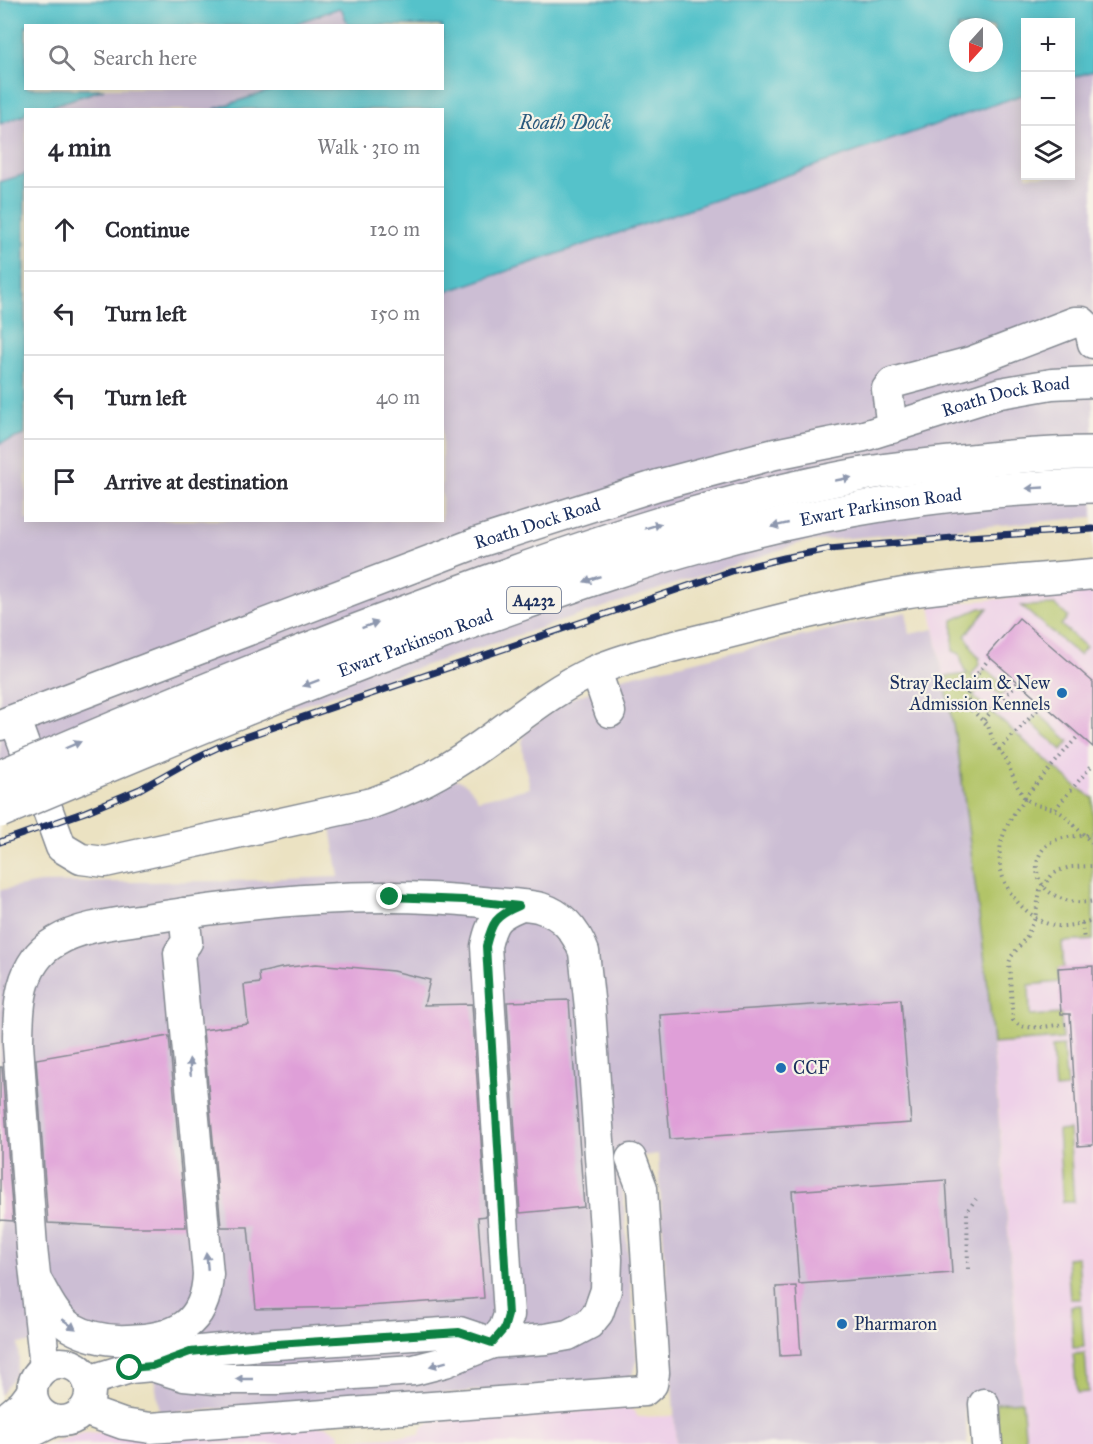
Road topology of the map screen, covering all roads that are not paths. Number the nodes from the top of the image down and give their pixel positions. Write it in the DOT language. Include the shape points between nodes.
graph roads {
  1 [pos="1093,343"];
  2 [pos="1093,382"];
  3 [pos="892,428"];
  4 [pos="1093,453"];
  5 [pos="1093,486"];
  6 [pos="1093,574"];
  7 [pos="596,671"];
  8 [pos="610,712"];
  9 [pos="7,723"];
  10 [pos="0,777"];
  11 [pos="0,811"];
  12 [pos="519,906"];
  13 [pos="184,913"];
  14 [pos="631,1159"];
  15 [pos="35,1278"];
  16 [pos="492,1343"];
  17 [pos="39,1380"];
  18 [pos="88,1381"];
  19 [pos="984,1404"];
  20 [pos="84,1410"];
  21 [pos="54,1421"];
  22 [pos="0,1423"];
  23 [pos="0,1442"];
  24 [pos="987,1444"];
  1 -- 3 [label="street" via="1090,330 1082,322 1075,322 970,362 892,383 887,389"];
  2 -- 3 [label="street, Roath Dock Road" via="1000,393"];
  3 -- 9 [label="street, Roath Dock Road" via="716,469 479,542"];
  10 -- 4 [label="main road, Ewart Parkinson Road / A4232, one-way, bridge" via="354,631 668,521 870,473 1010,457"];
  5 -- 11 [label="main road, Ewart Parkinson Road / A4232, one-way, bridge" via="1018,489 907,501 810,518 701,545 590,580 380,656"];
  6 -- 7 [label="street" via="903,593 755,626"];
  7 -- 8 [label="street"];
  7 -- 9 [label="street" via="539,702 456,763 388,798 105,862 81,859 61,847"];
  12 -- 13 [label="street" via="390,897 291,900"];
  12 -- 16 [label="street" via="502,913 491,925 486,946 508,1315 504,1329"];
  12 -- 16 [label="street" via="542,908 564,920 576,932 584,952 602,1170 606,1290 598,1313 589,1324 568,1335"];
  13 -- 15 [label="street" via="78,932 54,942 28,971 18,1013 18,1044"];
  15 -- 13 [label="street, one-way" via="53,1311 69,1326 94,1338 153,1340 190,1321 202,1306 208,1274 179,953 187,942"];
  14 -- 20 [label="street" via="642,1188 654,1373 652,1384 644,1391 151,1428 123,1424"];
  15 -- 17 [label="street"];
  16 -- 18 [label="street" via="459,1332 261,1345 190,1352 152,1366 130,1368"];
  17 -- 18 [label="street" via="54,1364 64,1363 81,1371"];
  17 -- 21 [label="street" via="33,1402 45,1417"];
  17 -- 22 [label="street" via="23,1404"];
  18 -- 20 [label="street" via="90,1397"];
  19 -- 24 [label="street"];
  20 -- 21 [label="street" via="73,1420"];
  21 -- 23 [label="street" via="22,1437"];
}
